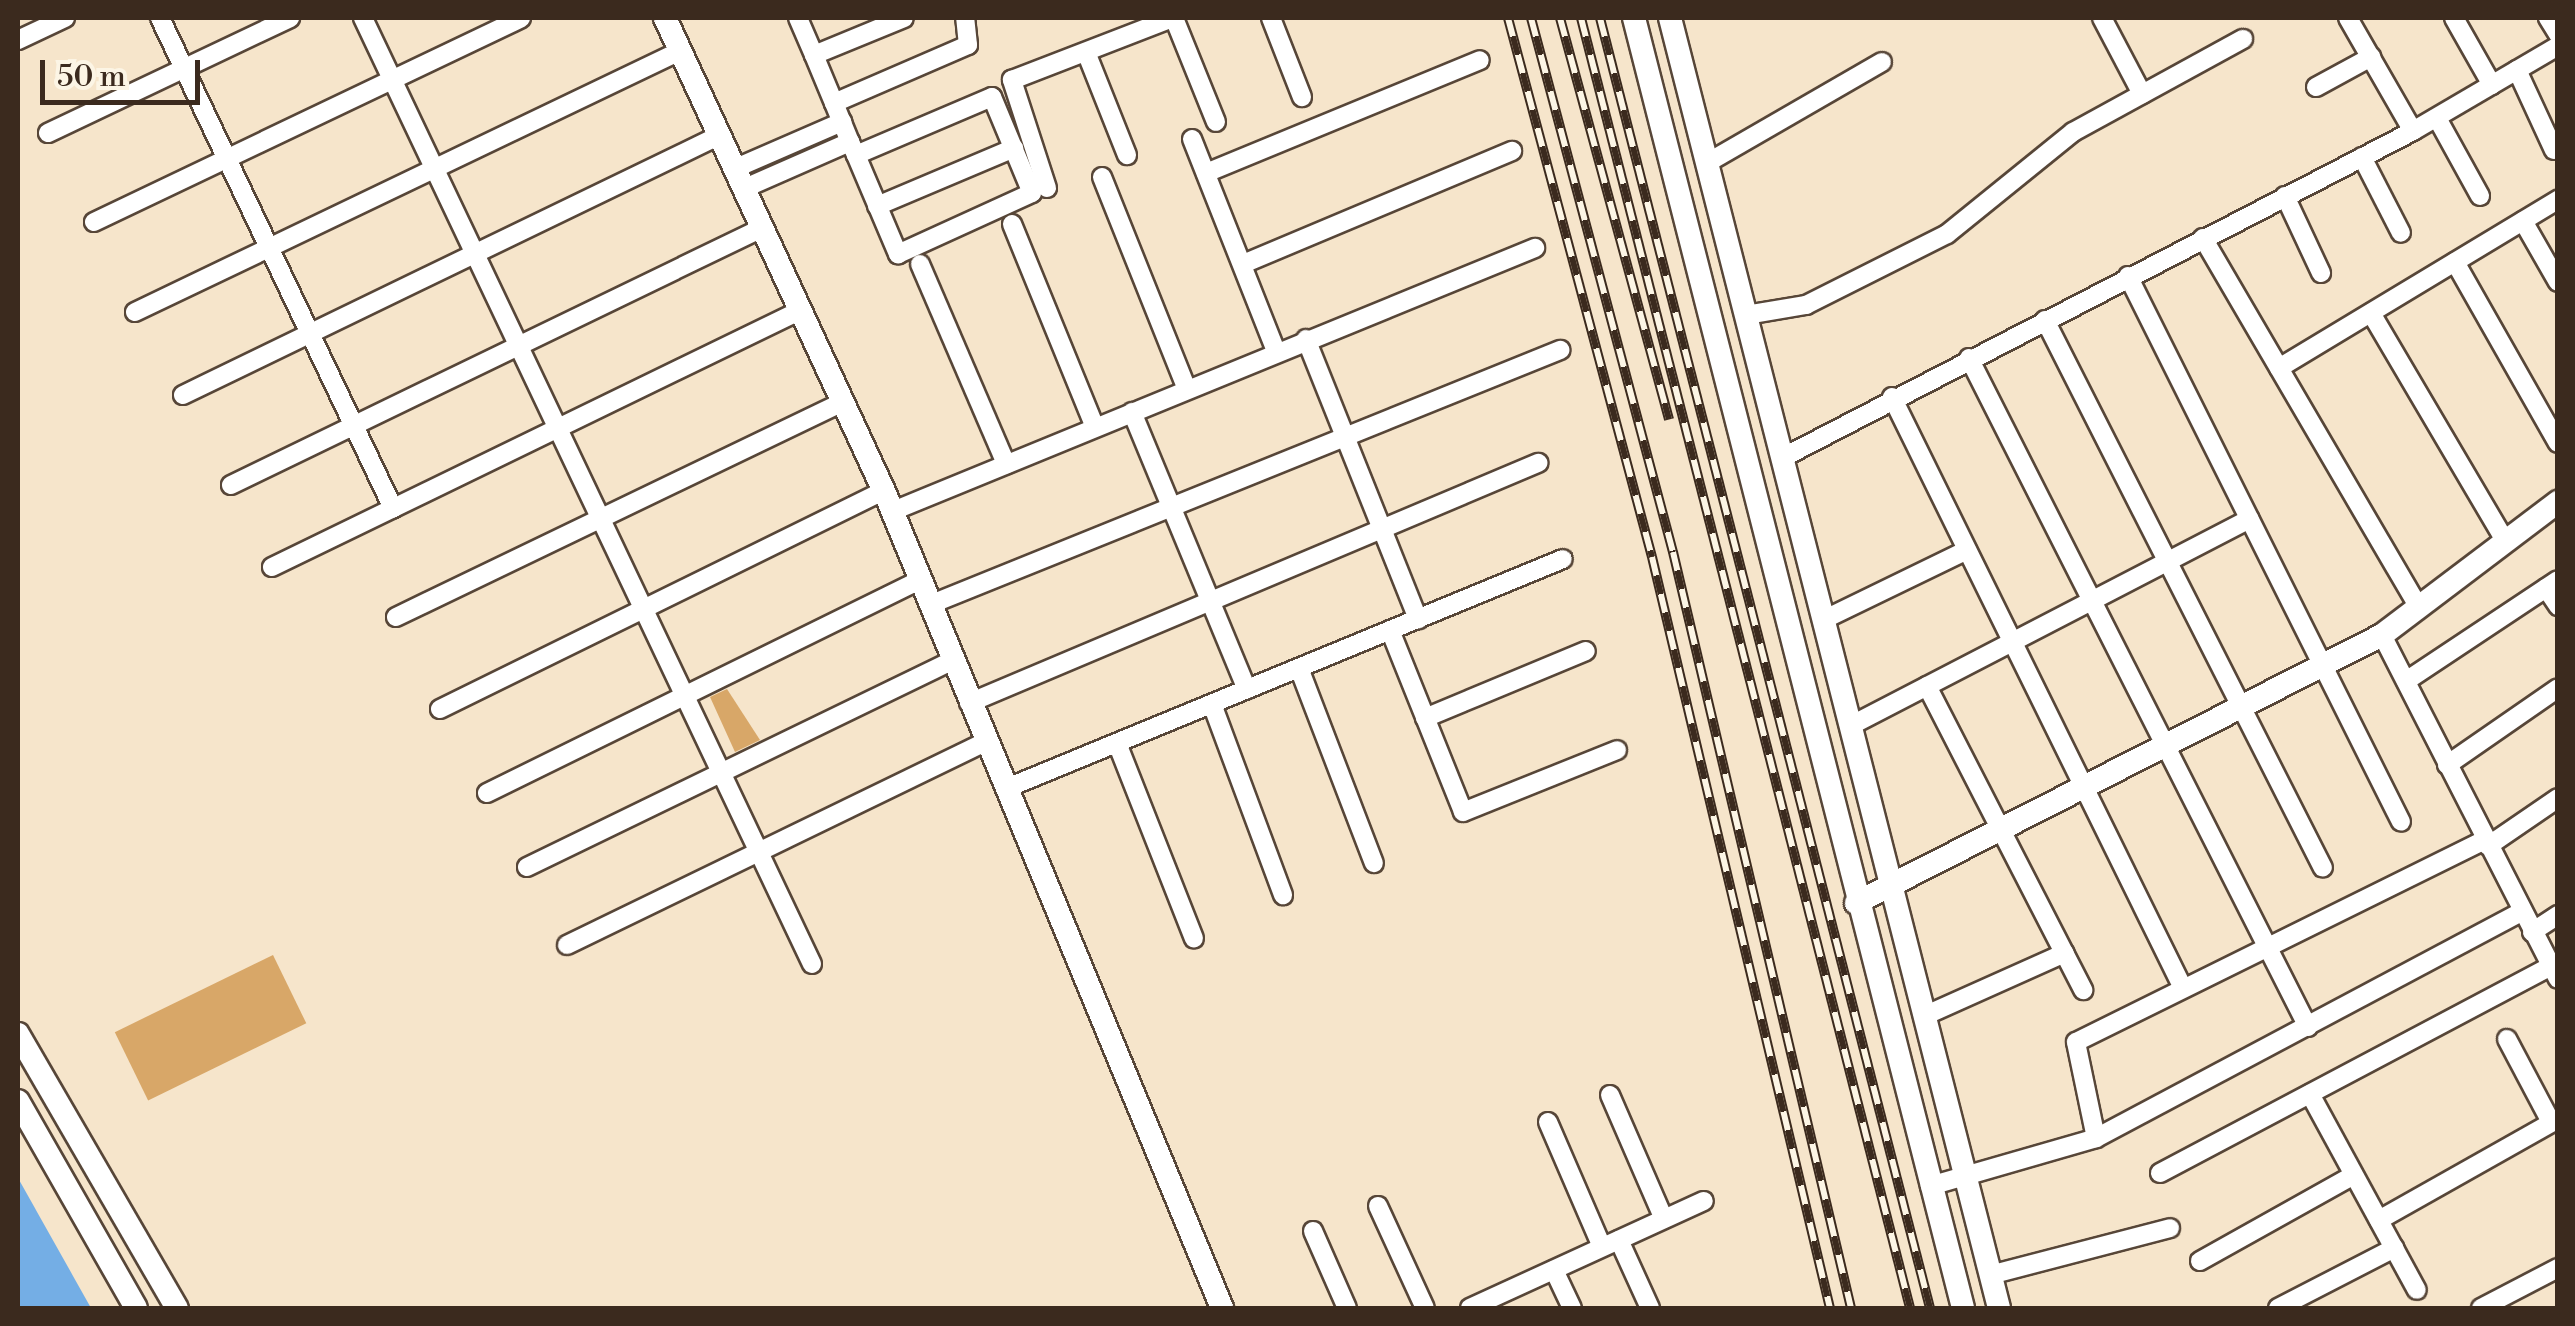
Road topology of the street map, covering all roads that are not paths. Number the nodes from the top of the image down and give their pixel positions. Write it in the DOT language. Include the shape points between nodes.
graph roads {
  1 [pos="65,18"];
  2 [pos="160,18"];
  3 [pos="290,18"];
  4 [pos="363,18"];
  5 [pos="521,18"];
  6 [pos="665,18"];
  7 [pos="798,18"];
  8 [pos="904,18"];
  9 [pos="965,18"];
  10 [pos="1174,18"];
  11 [pos="1271,18"];
  12 [pos="1634,18"];
  13 [pos="1670,18"];
  14 [pos="2102,18"];
  15 [pos="2348,18"];
  16 [pos="2454,18"];
  17 [pos="2548,18"];
  18 [pos="2558,34"];
  19 [pos="2243,39"];
  20 [pos="18,40"];
  21 [pos="2558,46"];
  22 [pos="680,51"];
  23 [pos="1086,52"];
  24 [pos="814,55"];
  25 [pos="2371,57"];
  26 [pos="1480,60"];
  27 [pos="1882,62"];
  28 [pos="184,68"];
  29 [pos="2516,70"];
  30 [pos="392,79"];
  31 [pos="2492,85"];
  32 [pos="2316,87"];
  33 [pos="2142,94"];
  34 [pos="1302,97"];
  35 [pos="834,104"];
  36 [pos="1692,105"];
  37 [pos="1658,113"];
  38 [pos="2437,118"];
  39 [pos="842,122"];
  40 [pos="1216,122"];
  41 [pos="2413,131"];
  42 [pos="48,134"];
  43 [pos="720,135"];
  44 [pos="1192,139"];
  45 [pos="853,148"];
  46 [pos="1014,148"];
  47 [pos="2554,150"];
  48 [pos="1512,151"];
  49 [pos="1127,155"];
  50 [pos="230,157"];
  51 [pos="2362,157"];
  52 [pos="1707,163"];
  53 [pos="434,169"];
  54 [pos="1206,173"];
  55 [pos="1102,177"];
  56 [pos="741,178"];
  57 [pos="1047,188"];
  58 [pos="2286,196"];
  59 [pos="2480,196"];
  60 [pos="2558,200"];
  61 [pos="877,206"];
  62 [pos="2524,221"];
  63 [pos="94,222"];
  64 [pos="1012,224"];
  65 [pos="764,228"];
  66 [pos="2401,234"];
  67 [pos="2203,238"];
  68 [pos="272,246"];
  69 [pos="1535,248"];
  70 [pos="476,254"];
  71 [pos="2454,262"];
  72 [pos="920,264"];
  73 [pos="1243,264"];
  74 [pos="2320,273"];
  75 [pos="2128,276"];
  76 [pos="2558,282"];
  77 [pos="800,310"];
  78 [pos="135,312"];
  79 [pos="2370,313"];
  80 [pos="1746,316"];
  81 [pos="2045,320"];
  82 [pos="312,333"];
  83 [pos="1306,339"];
  84 [pos="517,343"];
  85 [pos="1560,350"];
  86 [pos="1276,351"];
  87 [pos="1969,358"];
  88 [pos="2279,368"];
  89 [pos="1187,389"];
  90 [pos="183,395"];
  91 [pos="1892,396"];
  92 [pos="842,402"];
  93 [pos="1132,412"];
  94 [pos="354,423"];
  95 [pos="1095,427"];
  96 [pos="558,428"];
  97 [pos="1344,437"];
  98 [pos="2558,443"];
  99 [pos="1782,458"];
  100 [pos="1538,463"];
  101 [pos="1006,464"];
  102 [pos="231,485"];
  103 [pos="888,501"];
  104 [pos="2558,502"];
  105 [pos="1171,507"];
  106 [pos="393,508"];
  107 [pos="601,518"];
  108 [pos="2250,520"];
  109 [pos="1381,529"];
  110 [pos="2506,542"];
  111 [pos="1967,550"];
  112 [pos="1563,559"];
  113 [pos="2169,561"];
  114 [pos="272,566"];
  115 [pos="920,580"];
  116 [pos="2552,584"];
  117 [pos="1210,601"];
  118 [pos="2092,601"];
  119 [pos="929,604"];
  120 [pos="2558,606"];
  121 [pos="2419,608"];
  122 [pos="644,609"];
  123 [pos="396,617"];
  124 [pos="1418,619"];
  125 [pos="1823,620"];
  126 [pos="1390,630"];
  127 [pos="2382,635"];
  128 [pos="2012,642"];
  129 [pos="1586,652"];
  130 [pos="954,660"];
  131 [pos="2322,665"];
  132 [pos="1299,668"];
  133 [pos="2406,681"];
  134 [pos="1926,686"];
  135 [pos="2558,688"];
  136 [pos="1247,689"];
  137 [pos="684,696"];
  138 [pos="969,703"];
  139 [pos="1212,704"];
  140 [pos="2244,705"];
  141 [pos="440,709"];
  142 [pos="1424,718"];
  143 [pos="1850,726"];
  144 [pos="987,741"];
  145 [pos="1117,743"];
  146 [pos="2163,744"];
  147 [pos="1617,750"];
  148 [pos="2447,764"];
  149 [pos="721,773"];
  150 [pos="1006,788"];
  151 [pos="2084,788"];
  152 [pos="487,792"];
  153 [pos="2558,798"];
  154 [pos="2401,822"];
  155 [pos="2004,832"];
  156 [pos="2486,843"];
  157 [pos="762,858"];
  158 [pos="1374,863"];
  159 [pos="526,867"];
  160 [pos="2324,868"];
  161 [pos="1890,883"];
  162 [pos="1283,895"];
  163 [pos="1856,903"];
  164 [pos="2521,912"];
  165 [pos="2558,915"];
  166 [pos="2532,932"];
  167 [pos="1194,938"];
  168 [pos="568,945"];
  169 [pos="2268,947"];
  170 [pos="2064,953"];
  171 [pos="812,964"];
  172 [pos="2555,972"];
  173 [pos="2183,988"];
  174 [pos="2083,990"];
  175 [pos="1924,1016"];
  176 [pos="2308,1027"];
  177 [pos="18,1034"];
  178 [pos="2507,1039"];
  179 [pos="2310,1094"];
  180 [pos="1610,1096"];
  181 [pos="18,1100"];
  182 [pos="2554,1120"];
  183 [pos="1548,1122"];
  184 [pos="2096,1138"];
  185 [pos="2160,1174"];
  186 [pos="2354,1175"];
  187 [pos="1962,1181"];
  188 [pos="1930,1186"];
  189 [pos="1704,1202"];
  190 [pos="1378,1206"];
  191 [pos="1664,1219"];
  192 [pos="2379,1220"];
  193 [pos="2170,1228"];
  194 [pos="1314,1232"];
  195 [pos="1610,1244"];
  196 [pos="2394,1248"];
  197 [pos="2200,1261"];
  198 [pos="2558,1268"];
  199 [pos="1554,1270"];
  200 [pos="1990,1274"];
  201 [pos="2417,1290"];
  202 [pos="1496,1303"];
  203 [pos="136,1308"];
  204 [pos="177,1308"];
  205 [pos="1222,1308"];
  206 [pos="1348,1308"];
  207 [pos="1425,1308"];
  208 [pos="1470,1308"];
  209 [pos="1572,1308"];
  210 [pos="1650,1308"];
  211 [pos="1963,1308"];
  212 [pos="1999,1308"];
  213 [pos="2278,1308"];
  214 [pos="2481,1308"];
  1 -- 20 [label="street"];
  2 -- 28 [label="street"];
  3 -- 28 [label="street"];
  4 -- 30 [label="street"];
  5 -- 30 [label="street"];
  6 -- 22 [label="street"];
  7 -- 24 [label="street"];
  8 -- 24 [label="street"];
  9 -- 35 [label="street" via="968,45"];
  10 -- 23 [label="street"];
  10 -- 40 [label="street"];
  11 -- 34 [label="street"];
  12 -- 37 [label="street"];
  13 -- 36 [label="street"];
  14 -- 33 [label="street"];
  15 -- 25 [label="street"];
  16 -- 31 [label="street"];
  17 -- 18 [label="street"];
  19 -- 33 [label="street"];
  21 -- 29 [label="street"];
  22 -- 43 [label="street"];
  22 -- 53 [label="street"];
  23 -- 49 [label="street"];
  23 -- 57 [label="street" via="1009,86"];
  24 -- 35 [label="street"];
  25 -- 32 [label="street"];
  25 -- 41 [label="street"];
  26 -- 54 [label="street"];
  27 -- 52 [label="street"];
  28 -- 42 [label="street"];
  28 -- 50 [label="street"];
  29 -- 31 [label="street"];
  29 -- 47 [label="street"];
  30 -- 50 [label="street"];
  30 -- 53 [label="street"];
  31 -- 38 [label="street"];
  33 -- 80 [label="street" via="2062,140 1947,234 1806,305"];
  35 -- 39 [label="street"];
  36 -- 37 [label="street"];
  36 -- 52 [label="street"];
  37 -- 163 [label="street"];
  38 -- 41 [label="street"];
  38 -- 59 [label="street"];
  39 -- 45 [label="street"];
  39 -- 56 [label="street"];
  41 -- 51 [label="street"];
  43 -- 56 [label="street"];
  43 -- 70 [label="street"];
  44 -- 54 [label="street"];
  45 -- 46 [label="street" via="988,97"];
  45 -- 56 [label="street"];
  45 -- 61 [label="street"];
  46 -- 61 [label="street"];
  46 -- 61 [label="street" via="1028,198 905,253 898,254"];
  48 -- 73 [label="street"];
  50 -- 63 [label="street"];
  50 -- 68 [label="street"];
  51 -- 58 [label="street"];
  51 -- 66 [label="street"];
  52 -- 80 [label="street"];
  53 -- 68 [label="street"];
  53 -- 70 [label="street"];
  54 -- 73 [label="street"];
  55 -- 89 [label="street"];
  56 -- 65 [label="street"];
  58 -- 67 [label="street"];
  58 -- 74 [label="street"];
  60 -- 62 [label="street"];
  62 -- 71 [label="street"];
  62 -- 76 [label="street"];
  64 -- 95 [label="street"];
  65 -- 77 [label="street"];
  65 -- 84 [label="street"];
  67 -- 75 [label="street"];
  67 -- 88 [label="street"];
  68 -- 78 [label="street"];
  68 -- 82 [label="street"];
  69 -- 83 [label="street"];
  70 -- 82 [label="street"];
  70 -- 84 [label="street"];
  71 -- 79 [label="street"];
  71 -- 98 [label="street"];
  72 -- 101 [label="street"];
  73 -- 86 [label="street"];
  75 -- 81 [label="street"];
  75 -- 108 [label="street"];
  77 -- 92 [label="street"];
  77 -- 96 [label="street"];
  79 -- 88 [label="street"];
  79 -- 110 [label="street"];
  80 -- 99 [label="street"];
  81 -- 87 [label="street"];
  81 -- 113 [label="street"];
  82 -- 90 [label="street"];
  82 -- 94 [label="street"];
  83 -- 86 [label="street"];
  83 -- 97 [label="street"];
  84 -- 94 [label="street"];
  84 -- 96 [label="street"];
  85 -- 97 [label="street"];
  86 -- 89 [label="street"];
  87 -- 91 [label="street"];
  87 -- 118 [label="street"];
  88 -- 121 [label="street"];
  89 -- 93 [label="street"];
  91 -- 99 [label="street"];
  91 -- 111 [label="street"];
  92 -- 103 [label="street"];
  92 -- 107 [label="street"];
  93 -- 95 [label="street"];
  93 -- 105 [label="street"];
  94 -- 102 [label="street"];
  94 -- 106 [label="street"];
  95 -- 101 [label="street"];
  96 -- 106 [label="street"];
  96 -- 107 [label="street"];
  97 -- 105 [label="street"];
  97 -- 109 [label="street"];
  99 -- 125 [label="street"];
  100 -- 109 [label="street"];
  101 -- 103 [label="street"];
  103 -- 115 [label="street"];
  103 -- 122 [label="street"];
  104 -- 110 [label="street"];
  105 -- 117 [label="street"];
  105 -- 119 [label="street"];
  106 -- 114 [label="street"];
  107 -- 122 [label="street"];
  107 -- 123 [label="street"];
  108 -- 113 [label="street"];
  108 -- 131 [label="street"];
  109 -- 117 [label="street"];
  109 -- 124 [label="street"];
  110 -- 121 [label="street"];
  111 -- 125 [label="street"];
  111 -- 128 [label="street"];
  112 -- 124 [label="street"];
  113 -- 118 [label="street"];
  113 -- 140 [label="street"];
  115 -- 119 [label="street"];
  115 -- 137 [label="street"];
  116 -- 120 [label="street"];
  116 -- 133 [label="street"];
  117 -- 136 [label="street"];
  117 -- 138 [label="street"];
  118 -- 128 [label="street"];
  118 -- 146 [label="street"];
  119 -- 130 [label="street"];
  121 -- 127 [label="street"];
  122 -- 137 [label="street"];
  122 -- 141 [label="street"];
  124 -- 126 [label="street"];
  125 -- 143 [label="street"];
  126 -- 132 [label="street"];
  126 -- 142 [label="street"];
  127 -- 131 [label="street"];
  127 -- 133 [label="street"];
  128 -- 134 [label="street"];
  128 -- 151 [label="street"];
  129 -- 142 [label="street"];
  130 -- 138 [label="street"];
  130 -- 149 [label="street"];
  131 -- 140 [label="street"];
  131 -- 154 [label="street"];
  132 -- 136 [label="street"];
  132 -- 158 [label="street"];
  133 -- 148 [label="street"];
  134 -- 143 [label="street"];
  134 -- 155 [label="street"];
  135 -- 148 [label="street"];
  136 -- 139 [label="street"];
  137 -- 149 [label="street"];
  137 -- 152 [label="street"];
  138 -- 144 [label="street"];
  139 -- 145 [label="street"];
  139 -- 162 [label="street"];
  140 -- 146 [label="street"];
  140 -- 160 [label="street"];
  142 -- 147 [label="street" via="1469,813"];
  143 -- 161 [label="street"];
  144 -- 150 [label="street"];
  144 -- 157 [label="street"];
  145 -- 150 [label="street"];
  145 -- 167 [label="street"];
  146 -- 151 [label="street"];
  146 -- 169 [label="street"];
  148 -- 156 [label="street"];
  149 -- 157 [label="street"];
  149 -- 159 [label="street"];
  150 -- 205 [label="street"];
  151 -- 155 [label="street"];
  151 -- 173 [label="street"];
  153 -- 156 [label="street"];
  155 -- 161 [label="street"];
  155 -- 170 [label="street"];
  156 -- 164 [label="street"];
  156 -- 169 [label="street"];
  157 -- 168 [label="street"];
  157 -- 171 [label="street"];
  161 -- 163 [label="street"];
  161 -- 175 [label="street"];
  163 -- 188 [label="street"];
  164 -- 166 [label="street"];
  164 -- 176 [label="street"];
  165 -- 166 [label="street"];
  166 -- 172 [label="street"];
  169 -- 173 [label="street"];
  169 -- 176 [label="street"];
  170 -- 174 [label="street"];
  170 -- 175 [label="street"];
  172 -- 179 [label="street"];
  173 -- 184 [label="street" via="2076,1042"];
  175 -- 187 [label="street"];
  176 -- 184 [label="street"];
  177 -- 204 [label="street"];
  178 -- 182 [label="street"];
  179 -- 185 [label="street"];
  179 -- 186 [label="street"];
  180 -- 191 [label="street"];
  181 -- 203 [label="street"];
  182 -- 192 [label="street"];
  183 -- 195 [label="street"];
  184 -- 187 [label="street"];
  186 -- 192 [label="street"];
  186 -- 197 [label="street"];
  187 -- 188 [label="street"];
  187 -- 200 [label="street"];
  188 -- 211 [label="street"];
  189 -- 191 [label="street"];
  190 -- 207 [label="street"];
  191 -- 195 [label="street"];
  192 -- 196 [label="street"];
  193 -- 200 [label="street"];
  194 -- 206 [label="street"];
  195 -- 199 [label="street"];
  195 -- 210 [label="street"];
  196 -- 201 [label="street"];
  196 -- 213 [label="street"];
  198 -- 214 [label="street"];
  199 -- 202 [label="street"];
  199 -- 209 [label="street"];
  200 -- 212 [label="street"];
  202 -- 208 [label="street"];
}
